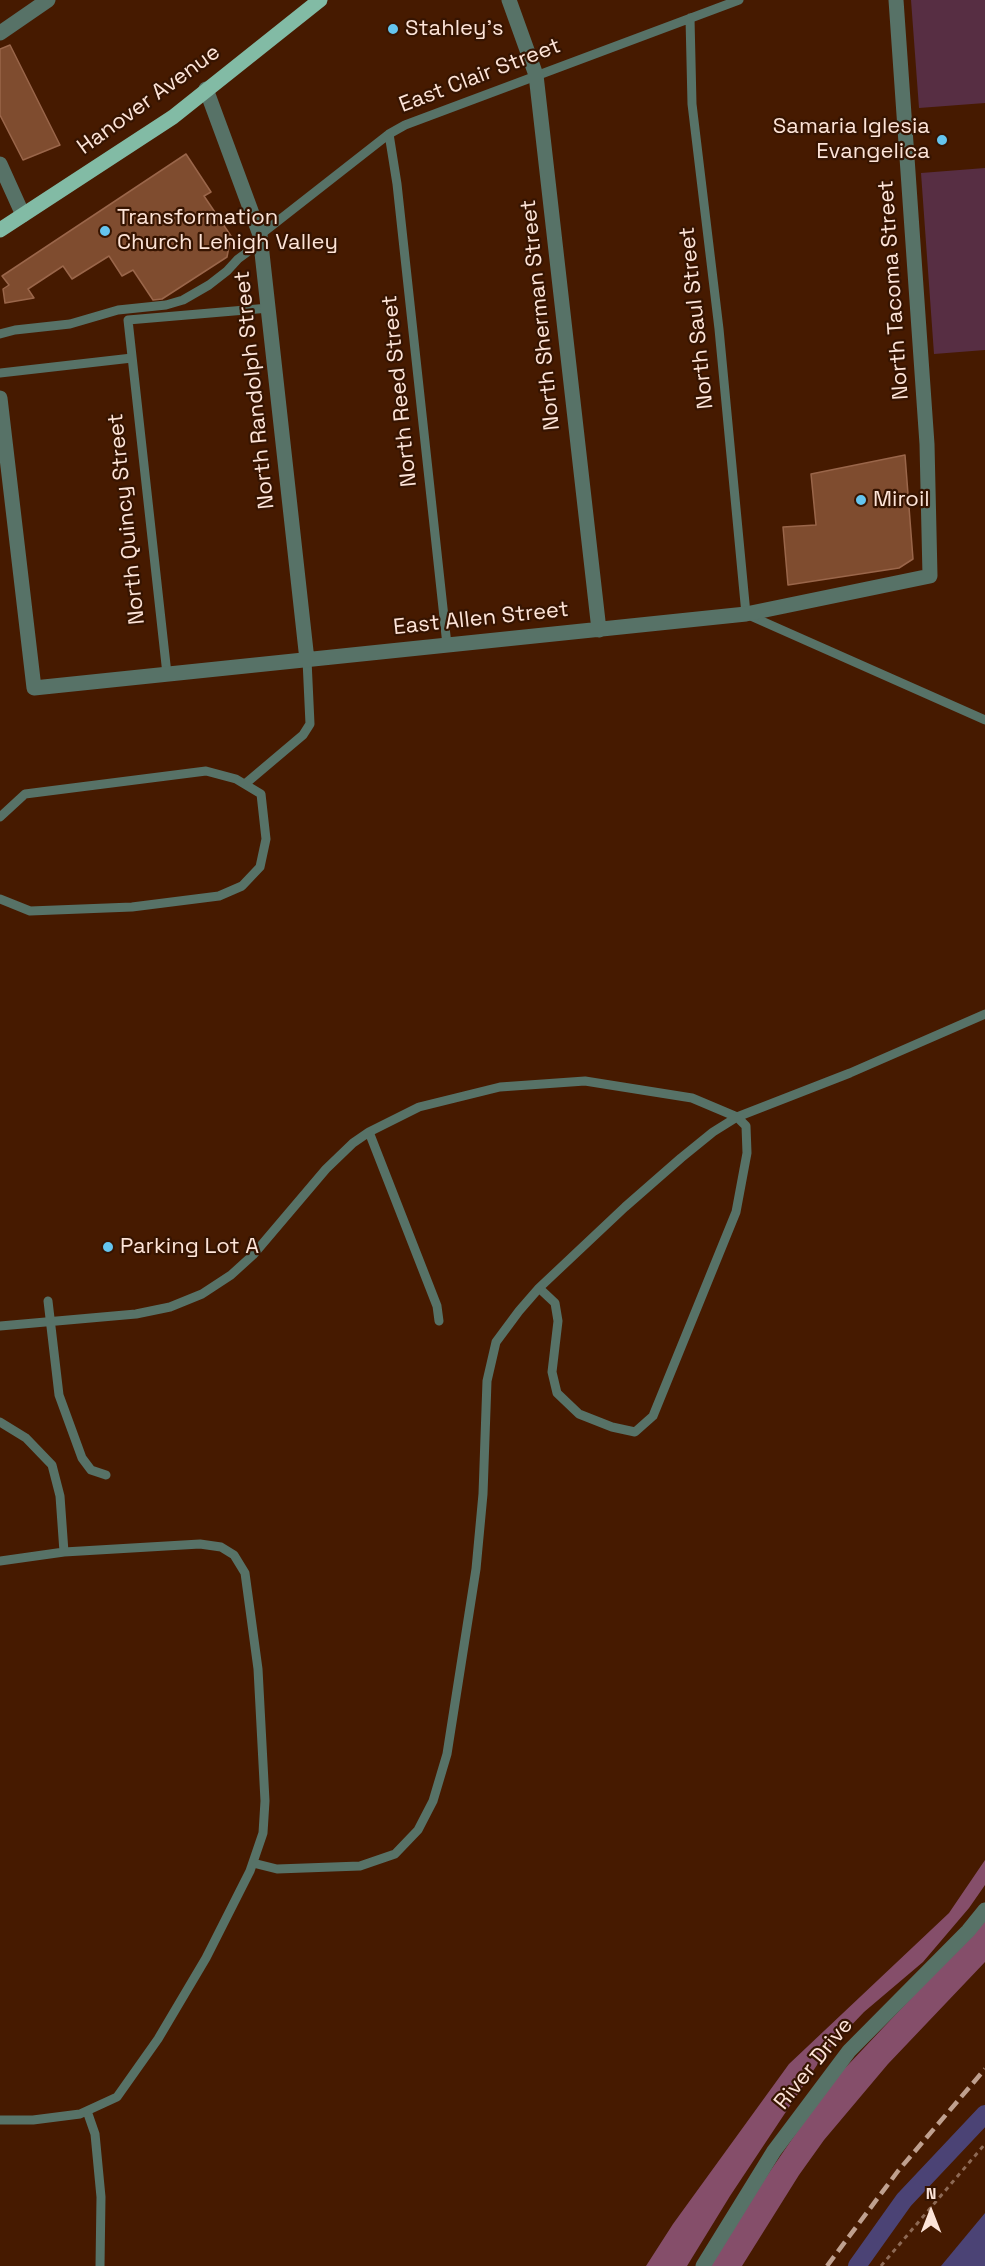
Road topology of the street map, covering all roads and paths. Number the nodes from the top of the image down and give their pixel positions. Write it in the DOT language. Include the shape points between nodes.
graph roads {
  1 [pos="48,0"];
  2 [pos="320,0"];
  3 [pos="509,0"];
  4 [pos="739,0"];
  5 [pos="896,0"];
  6 [pos="690,18"];
  7 [pos="0,33"];
  8 [pos="536,75"];
  9 [pos="206,89"];
  10 [pos="389,134"];
  11 [pos="0,165"];
  12 [pos="23,215"];
  13 [pos="0,230"];
  14 [pos="260,239"];
  15 [pos="269,308"];
  16 [pos="0,334"];
  17 [pos="132,358"];
  18 [pos="0,373"];
  19 [pos="0,398"];
  20 [pos="930,576"];
  21 [pos="746,614"];
  22 [pos="599,630"];
  23 [pos="447,645"];
  24 [pos="307,660"];
  25 [pos="167,675"];
  26 [pos="985,720"];
  27 [pos="245,784"];
  28 [pos="0,817"];
  29 [pos="0,899"];
  30 [pos="985,1014"];
  31 [pos="737,1117"];
  32 [pos="369,1132"];
  33 [pos="539,1288"];
  34 [pos="48,1301"];
  35 [pos="439,1321"];
  36 [pos="50,1322"];
  37 [pos="0,1326"];
  38 [pos="0,1422"];
  39 [pos="106,1475"];
  40 [pos="64,1552"];
  41 [pos="0,1561"];
  42 [pos="253,1863"];
  43 [pos="985,1910"];
  44 [pos="87,2111"];
  45 [pos="0,2120"];
  46 [pos="985,2144"];
  47 [pos="100,2266"];
  48 [pos="703,2266"];
  49 [pos="881,2266"];
  1 -- 7 [label="street"];
  2 -- 9 [label="main road, Hanover Avenue"];
  3 -- 8 [label="street, North Sherman Street"];
  4 -- 6 [label="lane, East Clair Street"];
  5 -- 20 [label="street, North Tacoma Street" via="927,444"];
  6 -- 8 [label="lane, East Clair Street"];
  6 -- 21 [label="lane, North Saul Street" via="693,104"];
  8 -- 10 [label="lane, East Clair Street"];
  8 -- 22 [label="street, North Sherman Street"];
  9 -- 12 [label="main road, Hanover Avenue" via="173,117"];
  9 -- 14 [label="street, North Randolph Street"];
  10 -- 14 [label="lane, East Clair Street"];
  10 -- 23 [label="lane, North Reed Street"];
  11 -- 12 [label="street"];
  12 -- 13 [label="main road, Hanover Avenue"];
  14 -- 15 [label="street, North Randolph Street"];
  14 -- 16 [label="lane, East Clair Street" via="227,271 183,300 118,309 70,324"];
  15 -- 17 [label="lane" via="128,320"];
  15 -- 24 [label="street, North Randolph Street"];
  17 -- 18 [label="lane"];
  17 -- 25 [label="lane, North Quincy Street"];
  19 -- 25 [label="street, East Allen Street" via="34,688"];
  20 -- 21 [label="street, East Allen Street"];
  21 -- 22 [label="street, East Allen Street"];
  21 -- 26 [label="lane"];
  22 -- 23 [label="street, East Allen Street"];
  23 -- 24 [label="street, East Allen Street"];
  24 -- 25 [label="street, East Allen Street"];
  24 -- 27 [label="lane" via="310,724 303,735"];
  27 -- 28 [label="lane" via="206,771 25,794"];
  27 -- 29 [label="lane" via="261,794 266,839 260,867 242,886 219,896 132,906 30,911"];
  30 -- 31 [label="lane"];
  31 -- 32 [label="lane" via="693,1098 585,1080 500,1087 457,1096 410,1110"];
  31 -- 33 [label="lane" via="681,1158"];
  31 -- 33 [label="lane" via="746,1126 747,1153 736,1212 653,1416 635,1432 579,1414 557,1394 552,1372 558,1321 555,1304"];
  32 -- 35 [label="lane" via="437,1306"];
  32 -- 36 [label="lane" via="339,1155 253,1255 202,1294 153,1311"];
  33 -- 42 [label="lane" via="496,1342 487,1381 476,1569 447,1754 433,1801 418,1830 395,1854 360,1866 314,1869 277,1869"];
  34 -- 36 [label="lane"];
  36 -- 37 [label="lane"];
  36 -- 39 [label="lane" via="59,1395 82,1458 91,1470"];
  38 -- 40 [label="lane" via="26,1438 52,1465 60,1496"];
  40 -- 41 [label="lane"];
  40 -- 42 [label="lane" via="200,1544 220,1547 234,1555 245,1573 258,1669 265,1801 263,1833"];
  42 -- 44 [label="lane" via="206,1958 158,2039 117,2097"];
  43 -- 48 [label="street, River Drive" via="849,2051 774,2151"];
  44 -- 45 [label="lane" via="33,2120"];
  44 -- 47 [label="lane" via="95,2134 101,2197"];
  46 -- 49 [label="path"];
}
